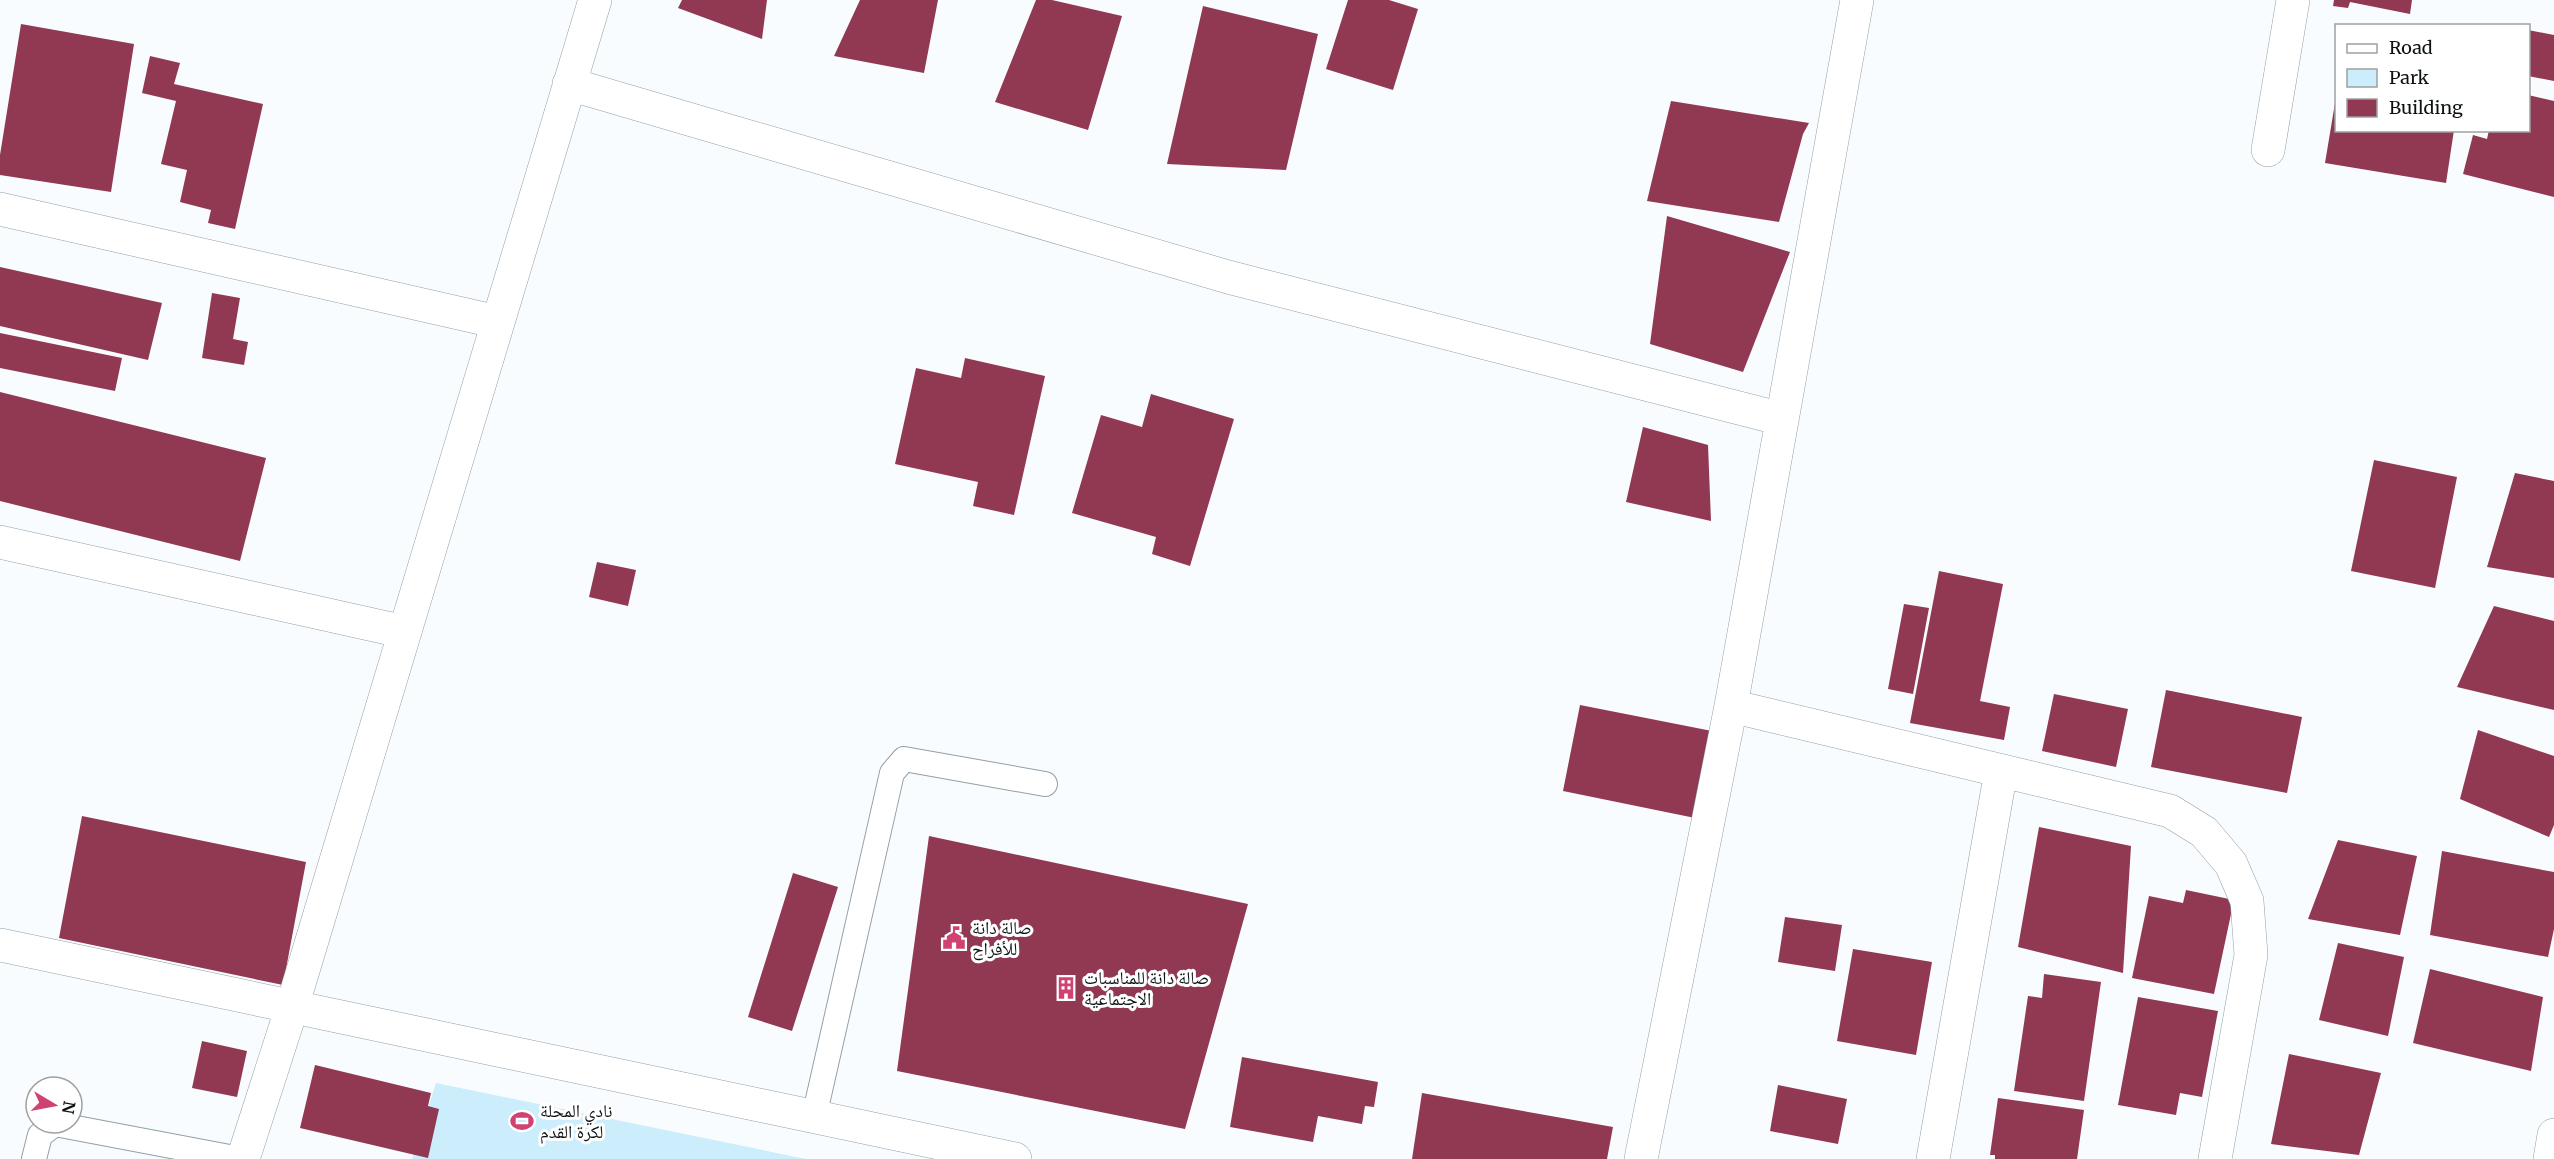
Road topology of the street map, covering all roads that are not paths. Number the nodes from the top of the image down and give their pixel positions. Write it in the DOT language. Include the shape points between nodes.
graph roads {
  1 [pos="595,0"];
  2 [pos="1857,0"];
  3 [pos="2293,0"];
  4 [pos="569,84"];
  5 [pos="2268,150"];
  6 [pos="0,209"];
  7 [pos="498,322"];
  8 [pos="1782,419"];
  9 [pos="0,542"];
  10 [pos="405,632"];
  11 [pos="1731,706"];
  12 [pos="2001,771"];
  13 [pos="1045,784"];
  14 [pos="0,945"];
  15 [pos="292,1007"];
  16 [pos="814,1117"];
  17 [pos="2554,1135"];
  18 [pos="178,1153"];
  19 [pos="34,1159"];
  20 [pos="242,1159"];
  21 [pos="1015,1159"];
  22 [pos="1641,1159"];
  23 [pos="1933,1159"];
  24 [pos="2215,1159"];
  25 [pos="2550,1159"];
  1 -- 4 [label="street"];
  2 -- 8 [label="street"];
  3 -- 5 [label="street"];
  4 -- 7 [label="street"];
  4 -- 8 [label="street" via="1228,277"];
  6 -- 7 [label="street"];
  7 -- 10 [label="street"];
  8 -- 11 [label="street"];
  9 -- 10 [label="street"];
  10 -- 15 [label="street"];
  11 -- 12 [label="street"];
  11 -- 22 [label="street"];
  12 -- 23 [label="street"];
  12 -- 24 [label="street" via="2170,811 2204,832 2231,864 2247,901 2252,955"];
  13 -- 16 [label="lane" via="904,759 892,773"];
  14 -- 15 [label="street"];
  15 -- 16 [label="street"];
  15 -- 20 [label="street"];
  16 -- 21 [label="street"];
  17 -- 25 [label="street"];
  18 -- 19 [label="lane" via="55,1124 40,1135"];
  18 -- 20 [label="lane"];
}
